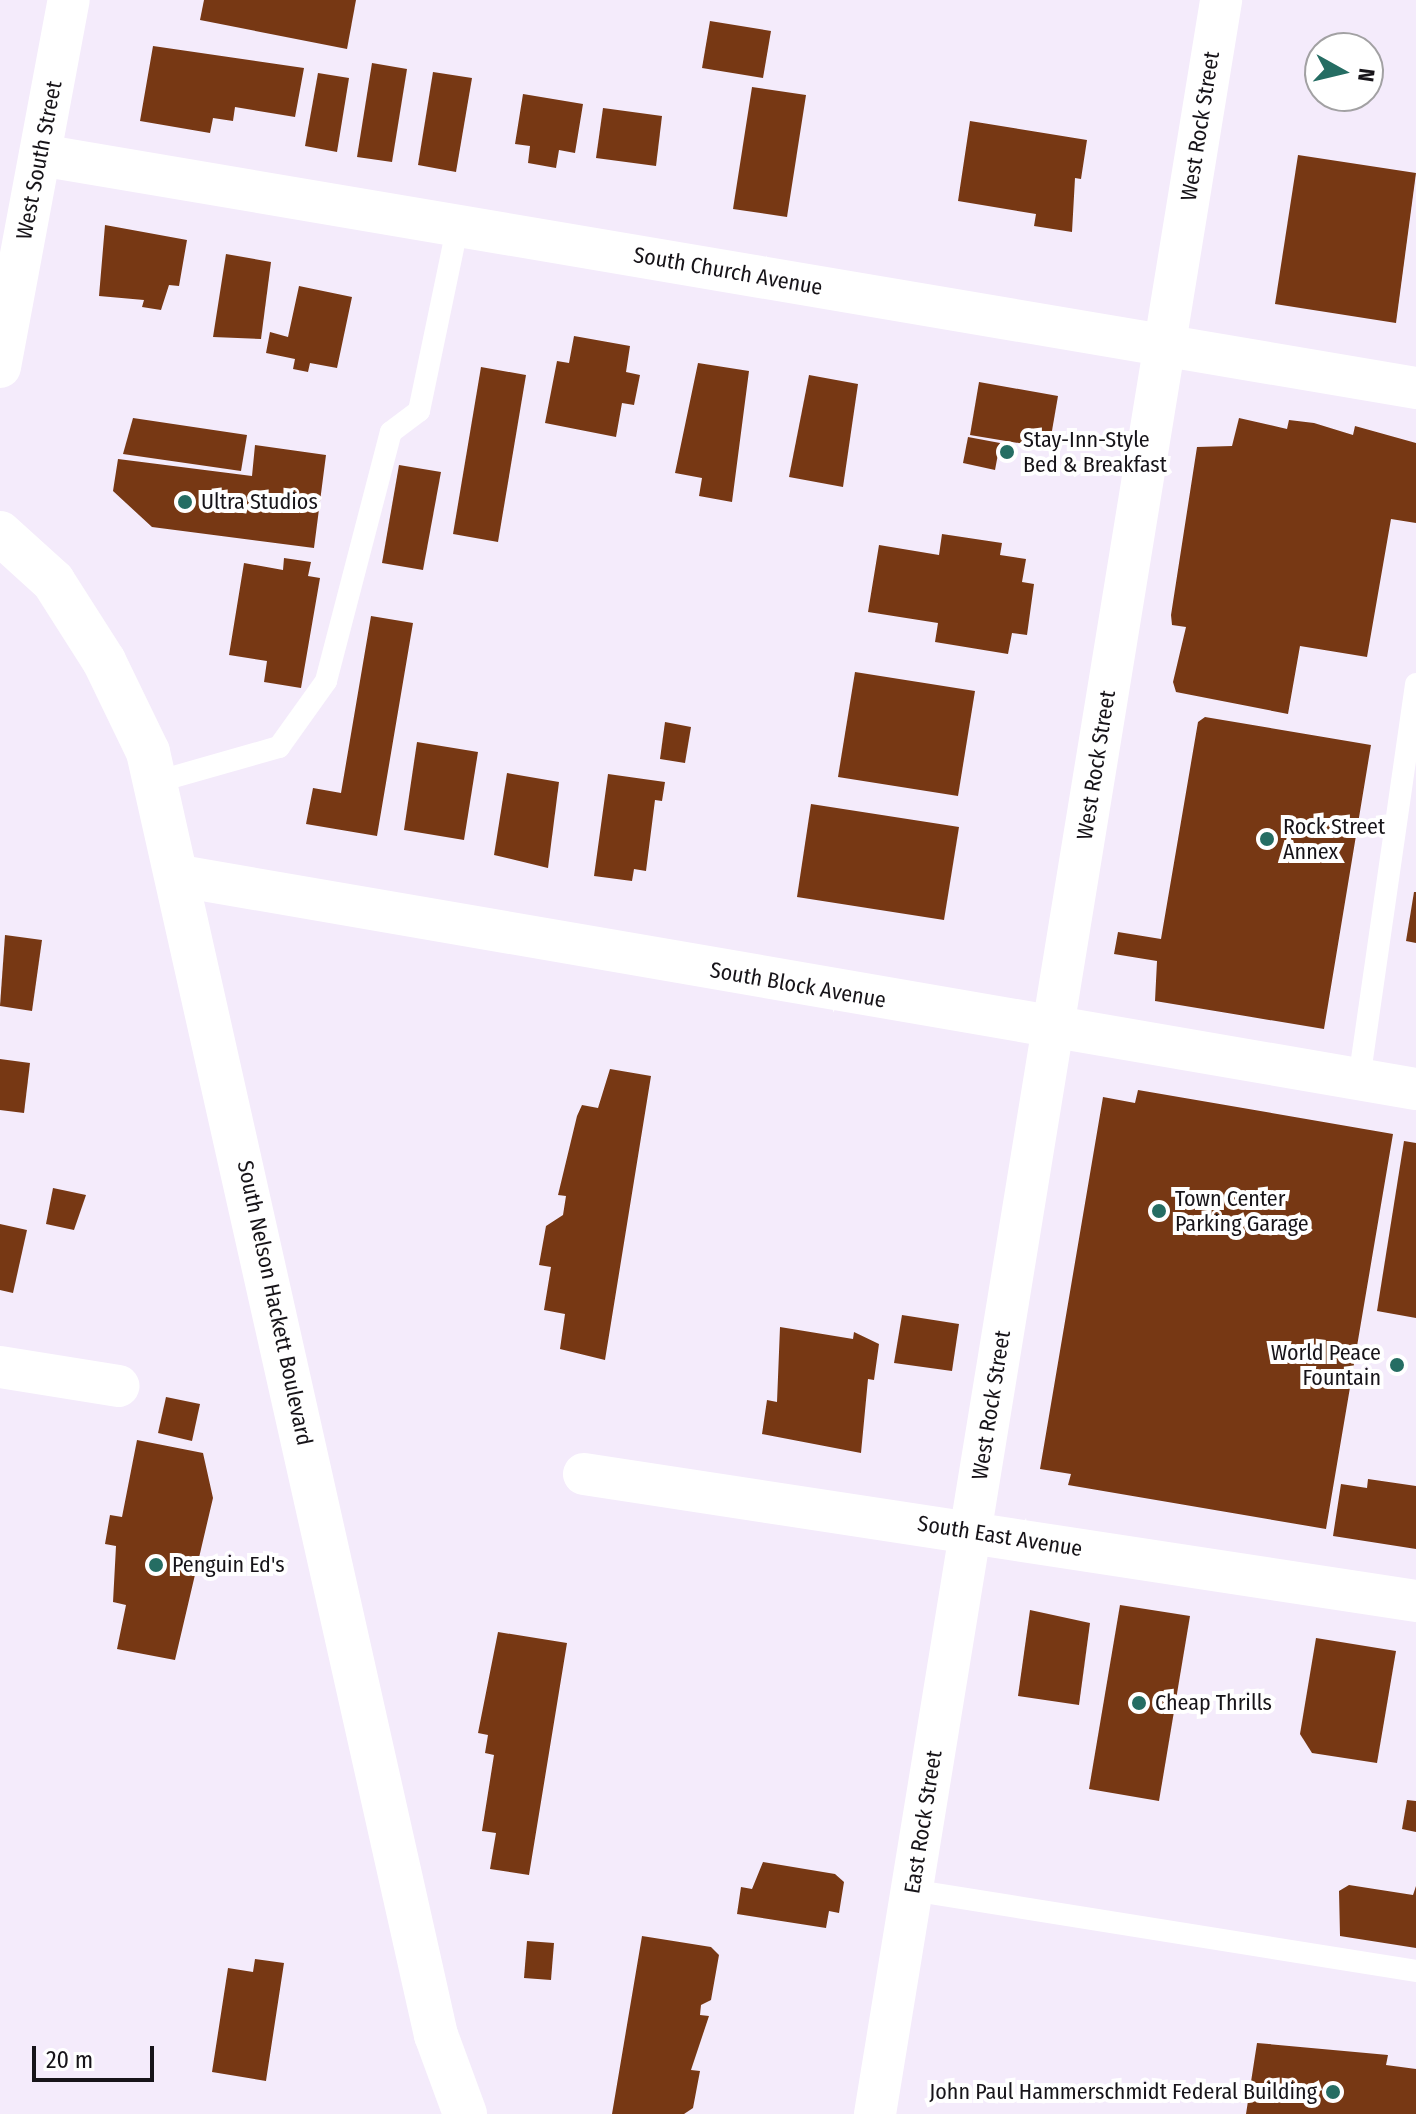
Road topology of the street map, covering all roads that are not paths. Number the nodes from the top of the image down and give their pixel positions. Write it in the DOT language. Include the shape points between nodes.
graph roads {
  1 [pos="69,0"];
  2 [pos="1221,0"];
  3 [pos="40,155"];
  4 [pos="458,225"];
  5 [pos="1164,344"];
  6 [pos="0,367"];
  7 [pos="1416,388"];
  8 [pos="0,533"];
  9 [pos="1416,684"];
  10 [pos="156,782"];
  11 [pos="180,876"];
  12 [pos="1053,1030"];
  13 [pos="1359,1080"];
  14 [pos="1416,1089"];
  15 [pos="0,1367"];
  16 [pos="118,1386"];
  17 [pos="584,1474"];
  18 [pos="970,1531"];
  19 [pos="1416,1601"];
  20 [pos="911,1890"];
  21 [pos="1416,1971"];
  22 [pos="465,2114"];
  23 [pos="875,2114"];
  1 -- 3 [label="street, West South Street"];
  2 -- 5 [label="street, West Rock Street"];
  3 -- 4 [label="street, South Church Avenue"];
  3 -- 6 [label="street, West South Street"];
  4 -- 5 [label="street, South Church Avenue"];
  4 -- 10 [label="lane" via="419,411 391,432 326,681 279,747"];
  5 -- 7 [label="street, South Church Avenue"];
  5 -- 12 [label="street, West Rock Street"];
  8 -- 10 [label="main road, South Nelson Hackett Boulevard" via="53,581 104,661"];
  9 -- 13 [label="lane"];
  10 -- 11 [label="main road, South Nelson Hackett Boulevard"];
  11 -- 12 [label="street, South Block Avenue"];
  11 -- 22 [label="main road, South Nelson Hackett Boulevard" via="436,2035"];
  12 -- 13 [label="street, South Block Avenue"];
  12 -- 18 [label="street, West Rock Street"];
  13 -- 14 [label="street, South Block Avenue"];
  15 -- 16 [label="street"];
  17 -- 18 [label="street, South East Avenue"];
  18 -- 19 [label="street, South East Avenue"];
  18 -- 20 [label="street, East Rock Street"];
  20 -- 21 [label="lane"];
  20 -- 23 [label="street, East Rock Street"];
}
